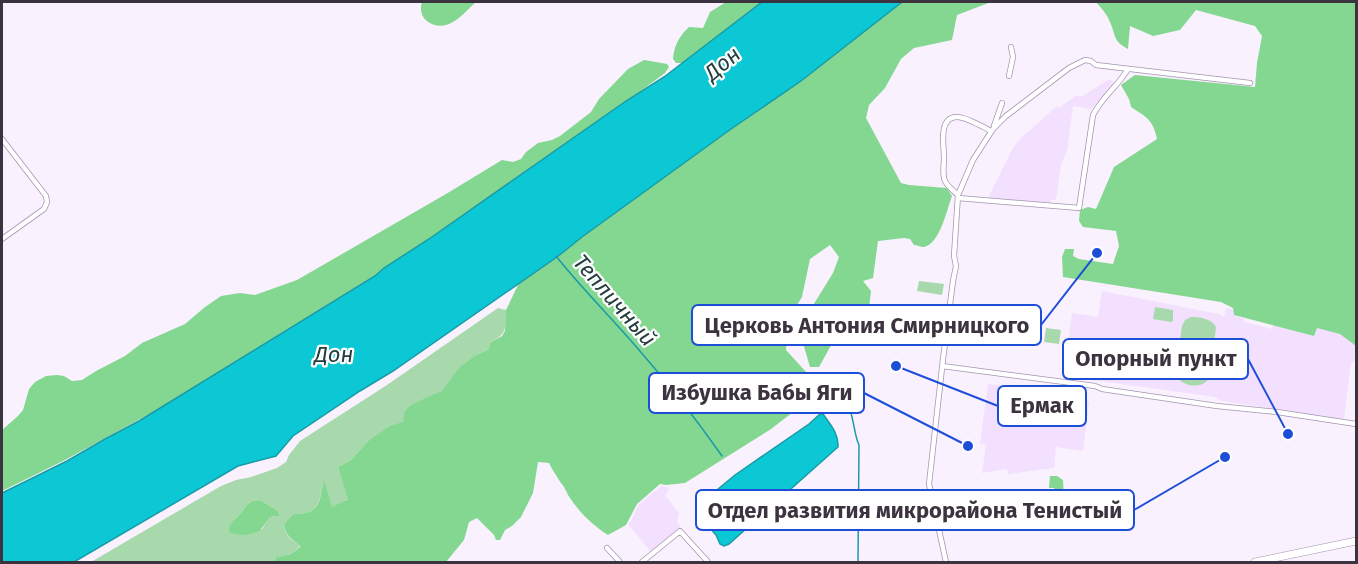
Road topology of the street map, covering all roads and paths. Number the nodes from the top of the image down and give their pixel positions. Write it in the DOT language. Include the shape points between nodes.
graph roads {
  1 [pos="1011,47"];
  2 [pos="1128,69"];
  3 [pos="1009,76"];
  4 [pos="1250,83"];
  5 [pos="1002,103"];
  6 [pos="992,130"];
  7 [pos="2,139"];
  8 [pos="958,196"];
  9 [pos="2,239"];
  10 [pos="942,366"];
  11 [pos="1356,424"];
  12 [pos="1356,541"];
  13 [pos="608,548"];
  14 [pos="620,562"];
  15 [pos="642,562"];
  16 [pos="708,562"];
  17 [pos="946,562"];
  18 [pos="1255,562"];
  1 -- 3 [label="street"];
  2 -- 4 [label="street"];
  2 -- 6 [label="street" via="1085,60 1069,68"];
  2 -- 8 [label="street" via="1093,115 1079,208"];
  5 -- 6 [label="street"];
  6 -- 8 [label="street" via="973,160"];
  6 -- 8 [label="street" via="955,117 944,128 944,176"];
  7 -- 9 [label="street" via="47,202"];
  8 -- 10 [label="street" via="956,266"];
  10 -- 11 [label="street"];
  10 -- 17 [label="street" via="929,483"];
  12 -- 18 [label="street"];
  13 -- 14 [label="street"];
  15 -- 16 [label="street" via="680,531"];
}
